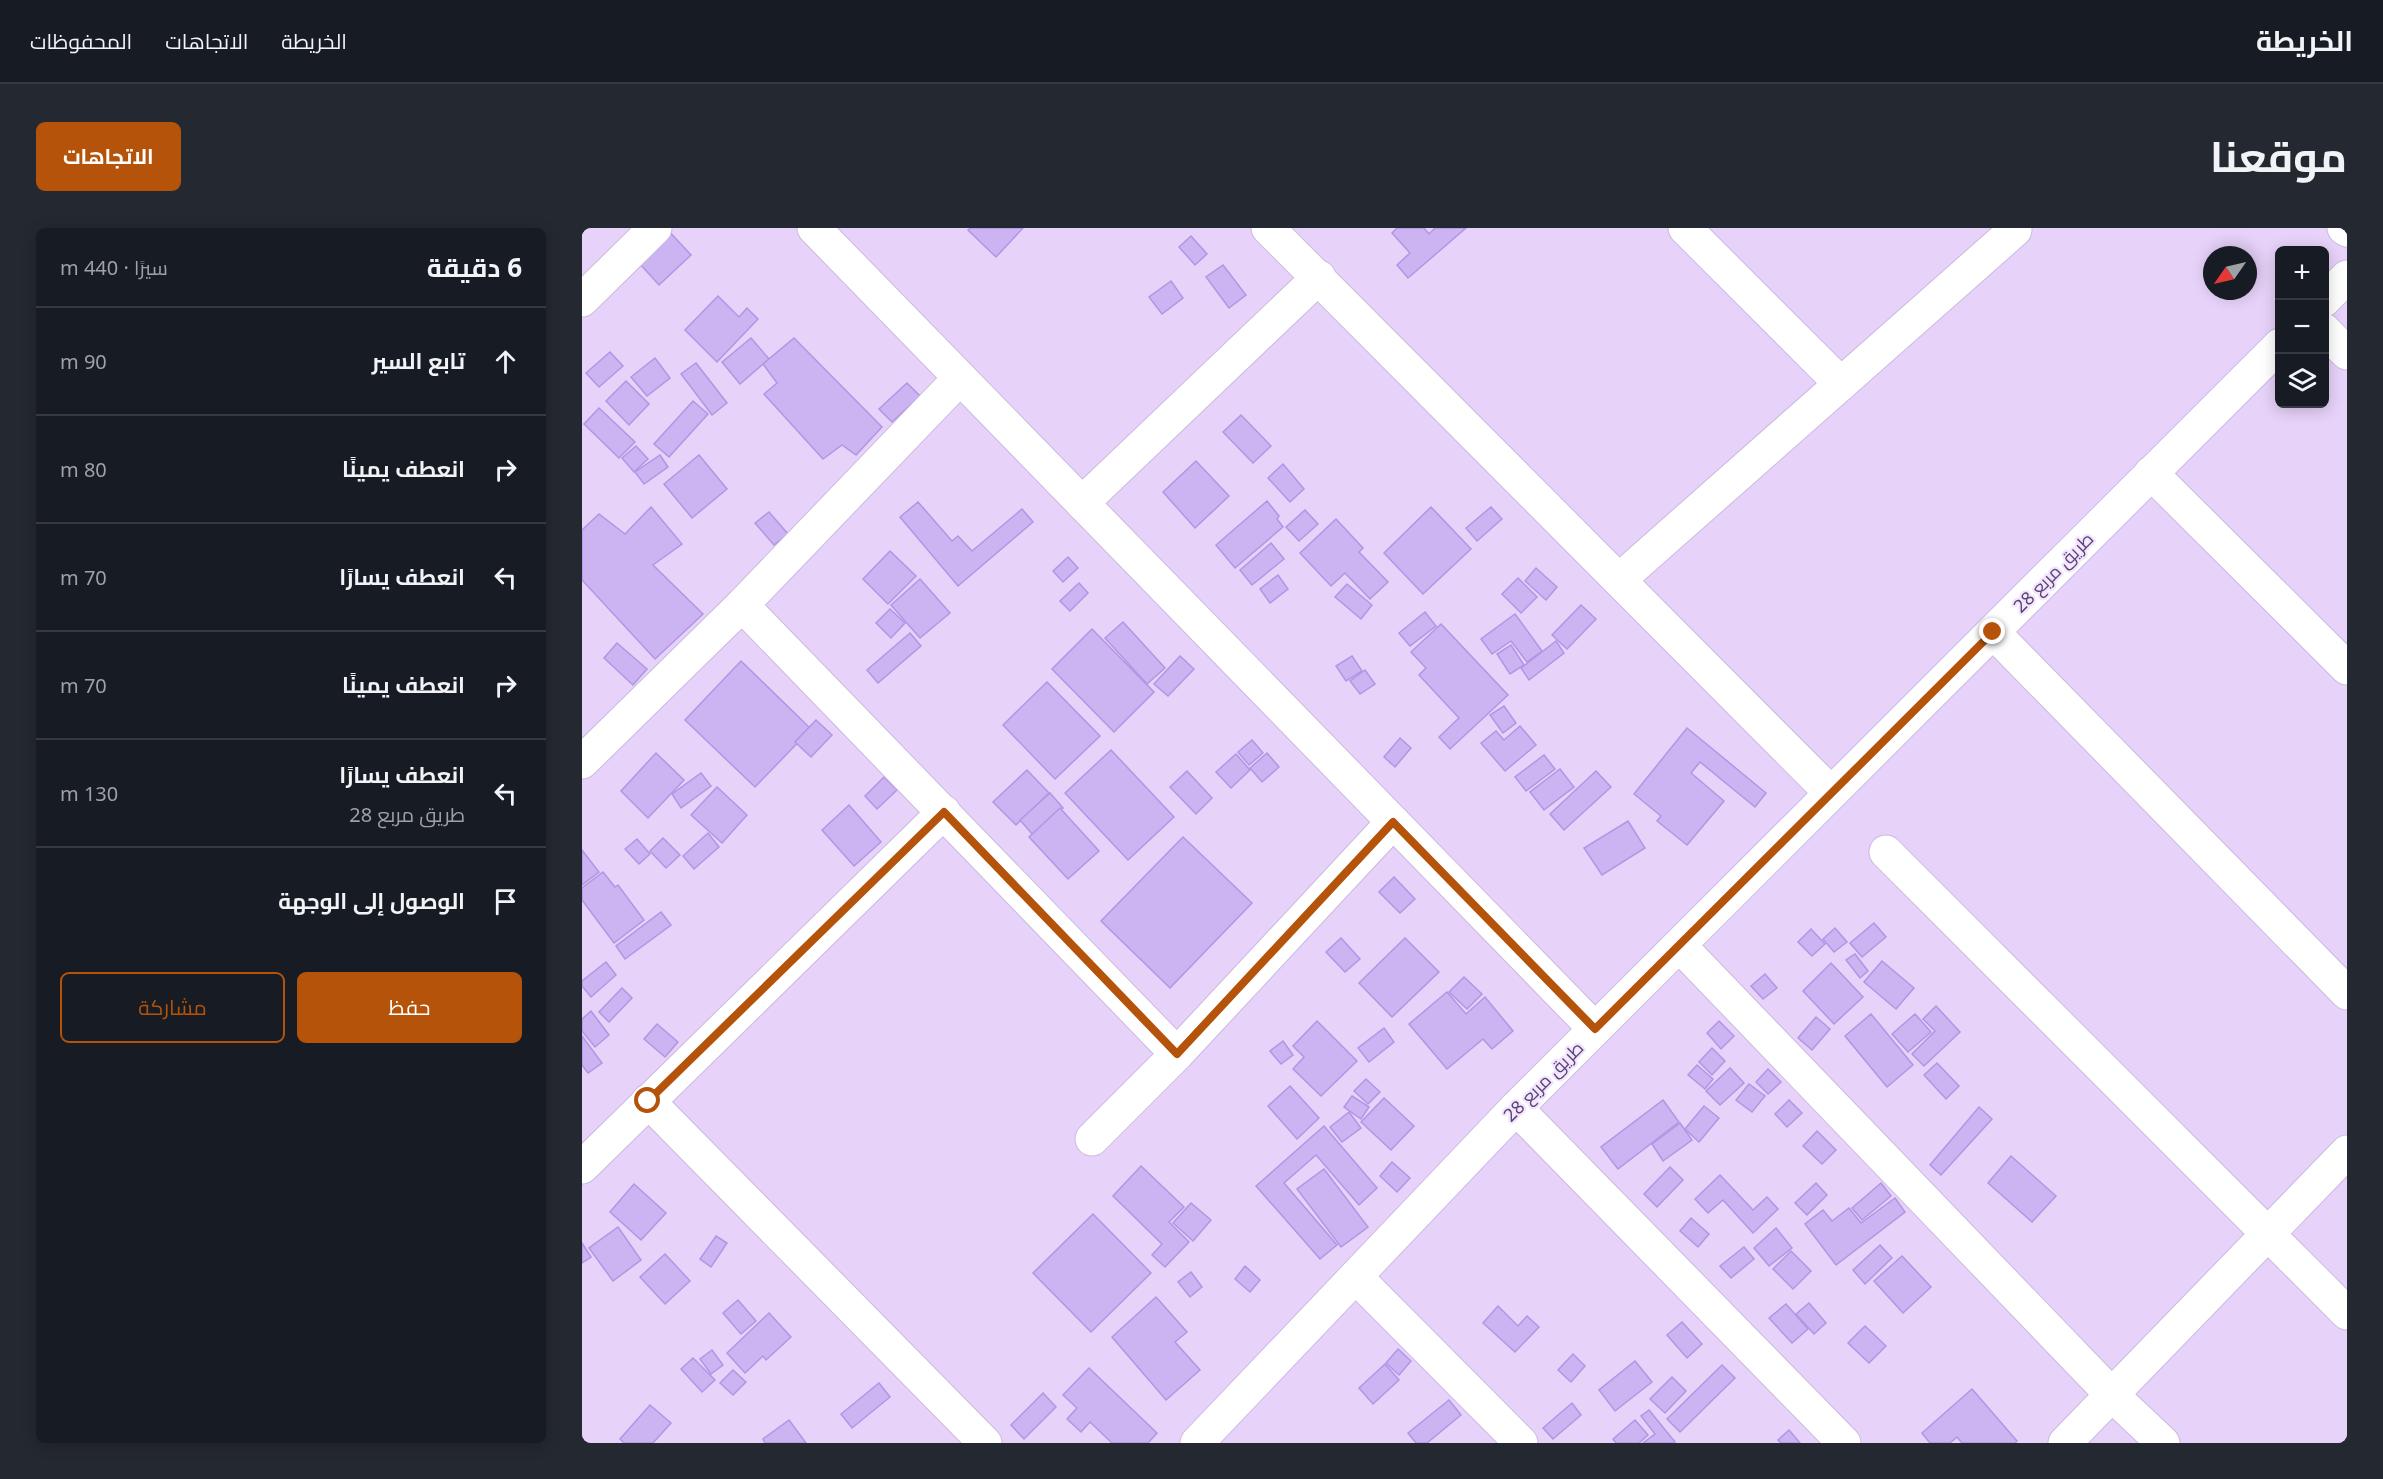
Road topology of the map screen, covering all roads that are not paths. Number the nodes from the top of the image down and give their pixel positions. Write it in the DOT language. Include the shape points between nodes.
graph roads {
  1 [pos="655,228"];
  2 [pos="814,228"];
  3 [pos="1268,228"];
  4 [pos="1685,228"];
  5 [pos="2015,230"];
  6 [pos="1319,277"];
  7 [pos="2347,277"];
  8 [pos="2329,296"];
  9 [pos="582,300"];
  10 [pos="2329,334"];
  11 [pos="2275,350"];
  12 [pos="2347,353"];
  13 [pos="960,378"];
  14 [pos="1840,384"];
  15 [pos="2151,473"];
  16 [pos="1082,503"];
  17 [pos="1619,580"];
  18 [pos="742,605"];
  19 [pos="1993,632"];
  20 [pos="2347,668"];
  21 [pos="582,762"];
  22 [pos="1831,793"];
  23 [pos="944,812"];
  24 [pos="1393,822"];
  25 [pos="1886,852"];
  26 [pos="1680,946"];
  27 [pos="2347,993"];
  28 [pos="1595,1029"];
  29 [pos="1177,1054"];
  30 [pos="648,1101"];
  31 [pos="1516,1108"];
  32 [pos="1092,1139"];
  33 [pos="2347,1152"];
  34 [pos="582,1167"];
  35 [pos="2268,1235"];
  36 [pos="1356,1277"];
  37 [pos="2347,1312"];
  38 [pos="2111,1394"];
  39 [pos="1204,1441"];
  40 [pos="985,1443"];
  41 [pos="1521,1443"];
  42 [pos="1844,1443"];
  43 [pos="2065,1443"];
  44 [pos="2163,1443"];
  1 -- 9 [label="street"];
  2 -- 13 [label="street"];
  3 -- 6 [label="street"];
  4 -- 14 [label="street"];
  5 -- 14 [label="street"];
  6 -- 16 [label="street"];
  6 -- 17 [label="street"];
  7 -- 8 [label="street"];
  10 -- 12 [label="street"];
  11 -- 15 [label="street, طريق مربع 28"];
  13 -- 16 [label="street"];
  13 -- 18 [label="street"];
  14 -- 17 [label="street"];
  15 -- 19 [label="street, طريق مربع 28"];
  15 -- 20 [label="street"];
  16 -- 24 [label="street"];
  17 -- 22 [label="street"];
  18 -- 21 [label="street"];
  18 -- 23 [label="street"];
  19 -- 22 [label="street, طريق مربع 28"];
  19 -- 27 [label="street"];
  22 -- 26 [label="street, طريق مربع 28"];
  23 -- 29 [label="street"];
  23 -- 30 [label="street"];
  24 -- 28 [label="street"];
  24 -- 29 [label="street"];
  25 -- 35 [label="street"];
  26 -- 28 [label="street, طريق مربع 28"];
  26 -- 38 [label="street"];
  28 -- 31 [label="street, طريق مربع 28"];
  29 -- 32 [label="street"];
  30 -- 34 [label="street"];
  30 -- 40 [label="street"];
  31 -- 36 [label="street, طريق مربع 28"];
  31 -- 42 [label="street"];
  33 -- 35 [label="street"];
  35 -- 37 [label="street"];
  35 -- 38 [label="street"];
  36 -- 39 [label="street, طريق مربع 28"];
  36 -- 41 [label="street"];
  38 -- 43 [label="street"];
  38 -- 44 [label="street"];
}
